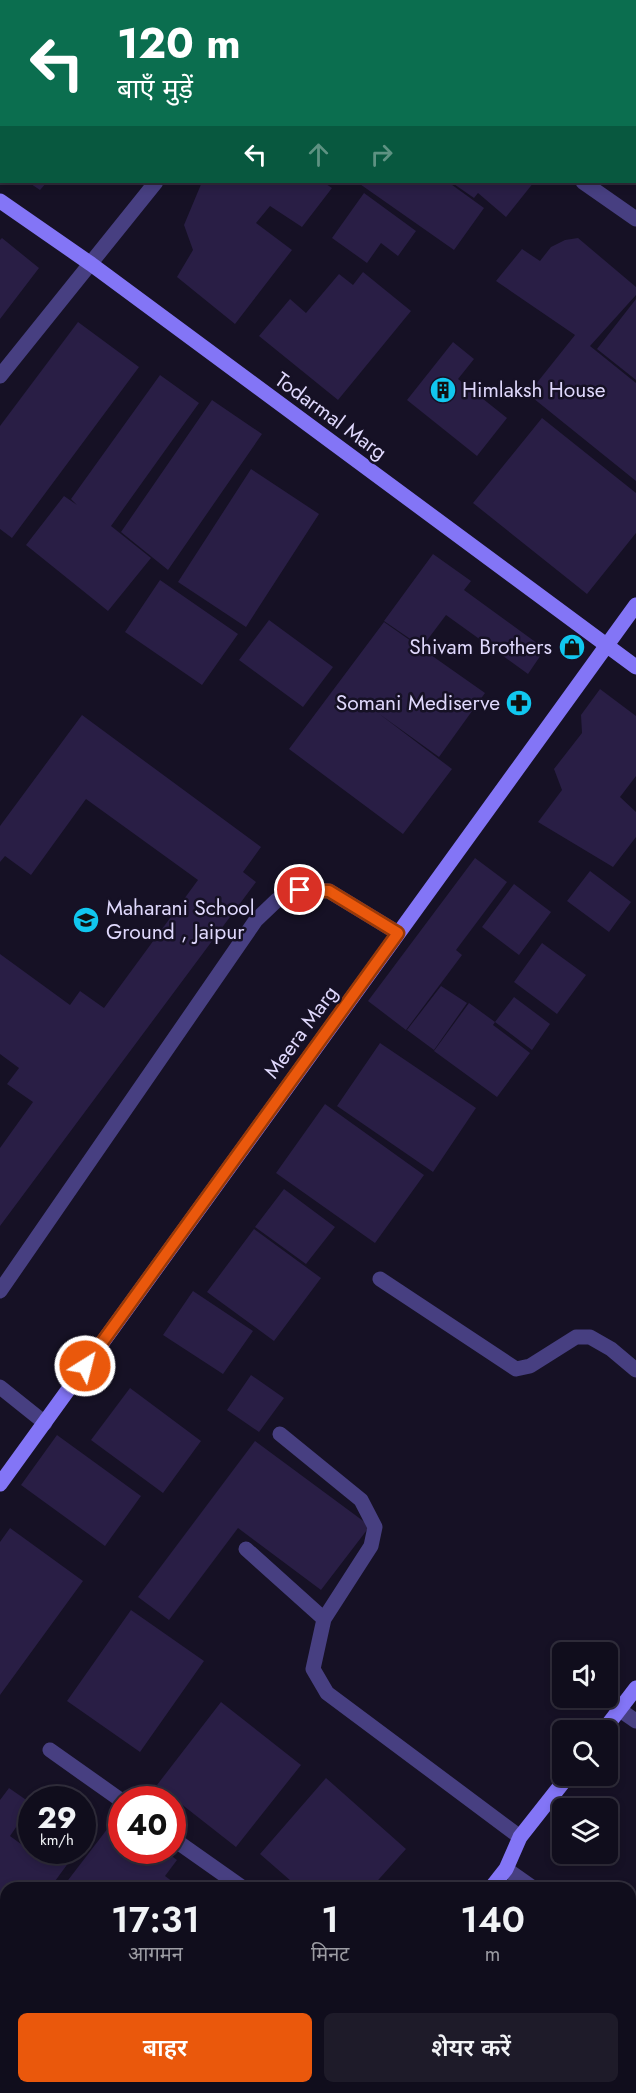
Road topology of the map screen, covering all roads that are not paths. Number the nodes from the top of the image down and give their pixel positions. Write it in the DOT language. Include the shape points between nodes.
graph roads {
  1 [pos="155,183"];
  2 [pos="585,183"];
  3 [pos="0,201"];
  4 [pos="636,219"];
  5 [pos="91,264"];
  6 [pos="0,376"];
  7 [pos="636,605"];
  8 [pos="606,645"];
  9 [pos="636,668"];
  10 [pos="398,933"];
  11 [pos="380,1279"];
  12 [pos="0,1291"];
  13 [pos="636,1370"];
  14 [pos="0,1387"];
  15 [pos="45,1423"];
  16 [pos="280,1434"];
  17 [pos="0,1484"];
  18 [pos="246,1549"];
  19 [pos="324,1619"];
  20 [pos="636,1688"];
  21 [pos="620,1710"];
  22 [pos="612,1720"];
  23 [pos="636,1721"];
  24 [pos="50,1750"];
  25 [pos="560,1786"];
  26 [pos="108,1791"];
  27 [pos="519,1837"];
  28 [pos="186,1848"];
  29 [pos="506,1869"];
  30 [pos="234,1882"];
  31 [pos="496,1882"];
  32 [pos="525,1882"];
  1 -- 5 [label="street"];
  2 -- 4 [label="street"];
  3 -- 5 [label="street, Todarmal Marg"];
  5 -- 6 [label="street"];
  5 -- 8 [label="street, Todarmal Marg"];
  7 -- 8 [label="street, Meera Marg"];
  8 -- 9 [label="street, Todarmal Marg"];
  8 -- 10 [label="street, Meera Marg"];
  10 -- 12 [label="street" via="329,891 300,890 277,900 256,920"];
  10 -- 15 [label="street, Meera Marg"];
  11 -- 13 [label="street" via="516,1369 530,1366 576,1337 590,1337"];
  14 -- 15 [label="street"];
  15 -- 17 [label="street, Meera Marg"];
  16 -- 19 [label="street" via="361,1500 375,1527 371,1546"];
  18 -- 19 [label="street"];
  19 -- 27 [label="street" via="313,1669 327,1693"];
  20 -- 21 [label="street"];
  21 -- 22 [label="street"];
  21 -- 23 [label="street"];
  24 -- 26 [label="street"];
  25 -- 27 [label="street"];
  27 -- 29 [label="street"];
  28 -- 30 [label="street"];
  29 -- 31 [label="street"];
  29 -- 32 [label="street"];
}
